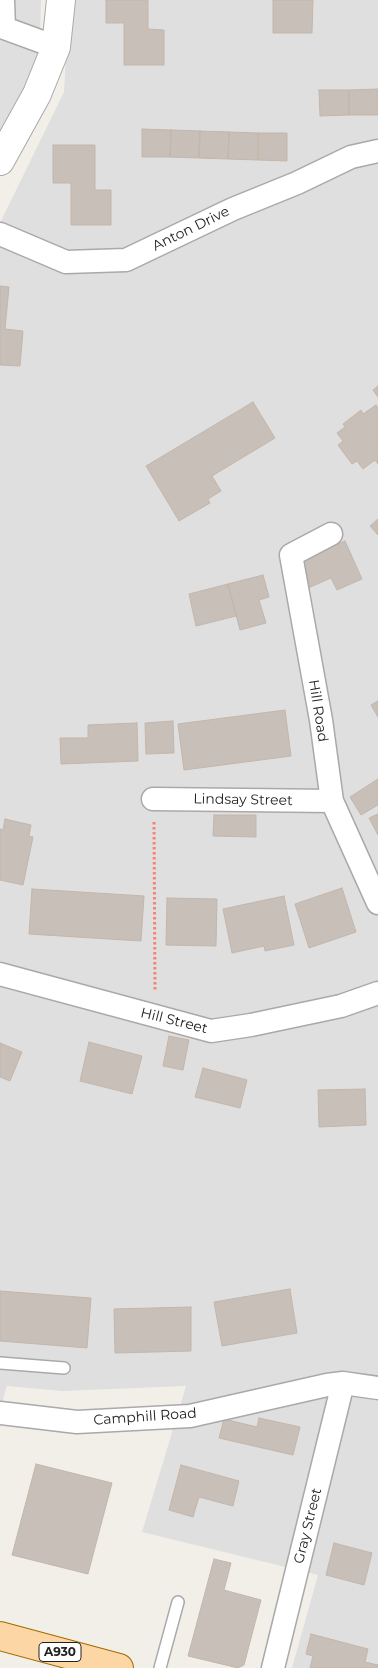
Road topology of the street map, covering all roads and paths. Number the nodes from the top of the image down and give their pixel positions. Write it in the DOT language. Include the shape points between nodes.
graph roads {
  1 [pos="3,0"];
  2 [pos="61,0"];
  3 [pos="2,32"];
  4 [pos="56,48"];
  5 [pos="378,151"];
  6 [pos="0,161"];
  7 [pos="0,234"];
  8 [pos="330,534"];
  9 [pos="153,799"];
  10 [pos="332,801"];
  11 [pos="378,903"];
  12 [pos="0,974"];
  13 [pos="378,993"];
  14 [pos="155,1017"];
  15 [pos="0,1363"];
  16 [pos="64,1368"];
  17 [pos="343,1383"];
  18 [pos="378,1388"];
  19 [pos="0,1413"];
  20 [pos="178,1602"];
  21 [pos="0,1636"];
  22 [pos="119,1668"];
  23 [pos="160,1668"];
  24 [pos="273,1668"];
  1 -- 3 [label="street"];
  2 -- 4 [label="street"];
  3 -- 4 [label="street"];
  4 -- 6 [label="street" via="37,94"];
  5 -- 7 [label="street, Anton Drive" via="351,157 126,260 66,262"];
  8 -- 10 [label="street, Hill Road" via="291,555"];
  9 -- 10 [label="street, Lindsay Street"];
  9 -- 14 [label="path"];
  10 -- 11 [label="street, Hill Road"];
  12 -- 14 [label="street, Hill Street"];
  13 -- 14 [label="street, Hill Street" via="341,1006 251,1026 211,1031"];
  15 -- 16 [label="lane"];
  17 -- 18 [label="street, Camphill Road"];
  17 -- 19 [label="street, Camphill Road" via="190,1416 77,1422"];
  17 -- 24 [label="street, Gray Street"];
  20 -- 23 [label="lane"];
  21 -- 22 [label="main road, A930"];
}
